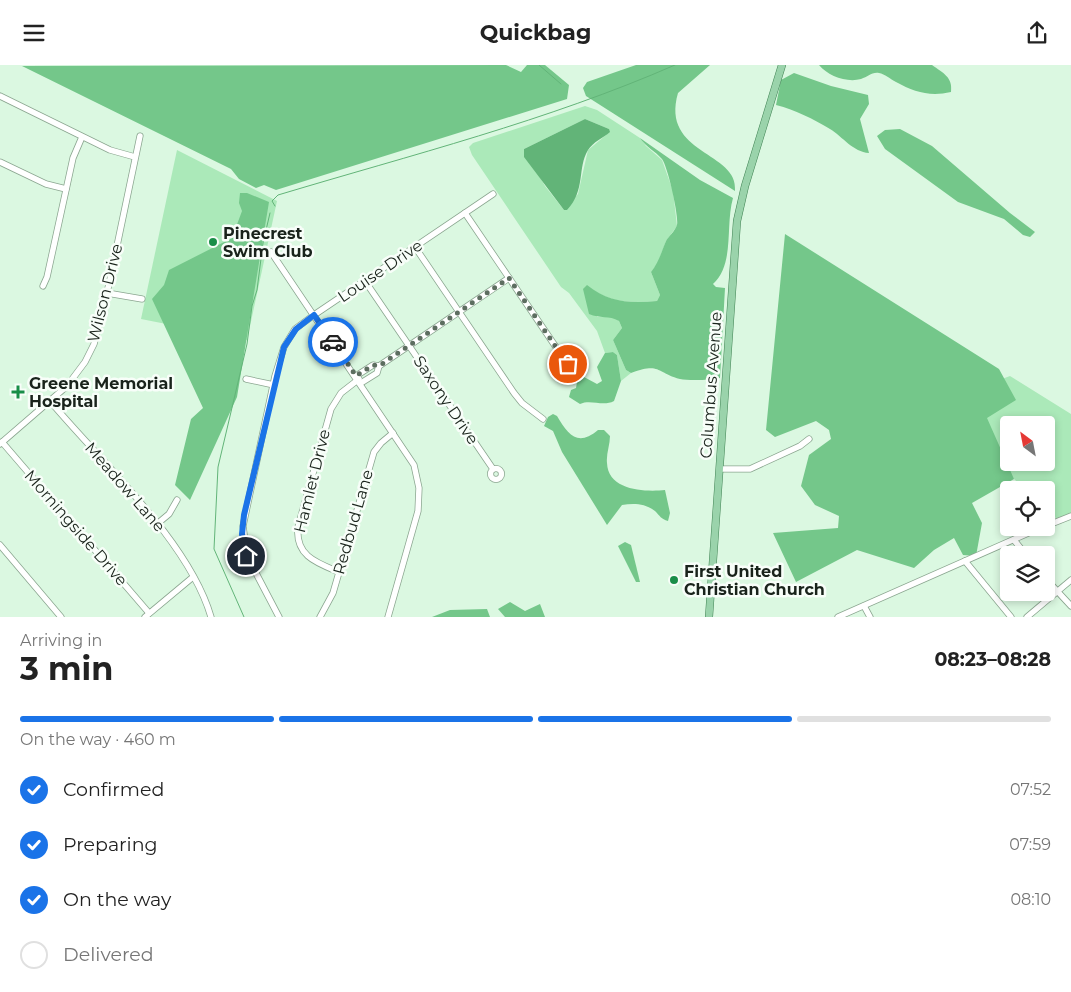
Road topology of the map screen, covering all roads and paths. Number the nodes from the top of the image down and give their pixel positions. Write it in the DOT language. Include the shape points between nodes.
graph roads {
  1 [pos="782,65"];
  2 [pos="0,96"];
  3 [pos="140,135"];
  4 [pos="82,137"];
  5 [pos="135,157"];
  6 [pos="0,162"];
  7 [pos="66,189"];
  8 [pos="494,194"];
  9 [pos="465,213"];
  10 [pos="415,247"];
  11 [pos="271,252"];
  12 [pos="509,278"];
  13 [pos="365,281"];
  14 [pos="43,286"];
  15 [pos="107,293"];
  16 [pos="142,299"];
  17 [pos="459,312"];
  18 [pos="314,315"];
  19 [pos="409,346"];
  20 [pos="562,356"];
  21 [pos="246,379"];
  22 [pos="359,380"];
  23 [pos="274,385"];
  24 [pos="50,401"];
  25 [pos="543,419"];
  26 [pos="393,433"];
  27 [pos="809,439"];
  28 [pos="1,443"];
  29 [pos="493,469"];
  30 [pos="720,469"];
  31 [pos="177,500"];
  32 [pos="1071,516"];
  33 [pos="1055,522"];
  34 [pos="157,524"];
  35 [pos="1023,536"];
  36 [pos="1014,540"];
  37 [pos="0,545"];
  38 [pos="1019,546"];
  39 [pos="965,561"];
  40 [pos="339,572"];
  41 [pos="193,577"];
  42 [pos="1071,580"];
  43 [pos="1055,590"];
  44 [pos="1057,592"];
  45 [pos="864,606"];
  46 [pos="1071,606"];
  47 [pos="147,615"];
  48 [pos="62,617"];
  49 [pos="211,617"];
  50 [pos="279,617"];
  51 [pos="320,617"];
  52 [pos="388,617"];
  53 [pos="709,617"];
  54 [pos="838,617"];
  55 [pos="870,617"];
  56 [pos="1011,617"];
  57 [pos="1027,617"];
  1 -- 30 [label="main road, Columbus Avenue" via="740,203"];
  2 -- 4 [label="street"];
  3 -- 5 [label="street, Wilson Drive"];
  4 -- 5 [label="street" via="110,151"];
  4 -- 7 [label="street"];
  5 -- 15 [label="street, Wilson Drive"];
  6 -- 7 [label="street" via="46,184"];
  7 -- 14 [label="street" via="48,277"];
  8 -- 9 [label="street, Louise Drive"];
  9 -- 10 [label="street, Louise Drive"];
  9 -- 12 [label="street"];
  10 -- 13 [label="street, Louise Drive"];
  10 -- 17 [label="street"];
  11 -- 18 [label="street"];
  12 -- 17 [label="street, Hamlet Drive"];
  12 -- 20 [label="street"];
  13 -- 18 [label="street, Louise Drive"];
  13 -- 19 [label="street, Saxony Drive"];
  15 -- 16 [label="street"];
  15 -- 24 [label="street, Wilson Drive" via="98,332 88,356 67,385"];
  17 -- 19 [label="street, Hamlet Drive"];
  17 -- 25 [label="street" via="520,400"];
  18 -- 22 [label="street"];
  18 -- 23 [label="street, Louise Drive" via="296,329 284,347"];
  19 -- 22 [label="street, Hamlet Drive" via="379,366 377,373"];
  19 -- 29 [label="street, Saxony Drive"];
  21 -- 23 [label="street"];
  22 -- 26 [label="street"];
  22 -- 40 [label="street, Hamlet Drive" via="341,393 331,409 298,527 298,540 306,556"];
  23 -- 50 [label="street, Louise Drive" via="242,534 246,556"];
  24 -- 28 [label="street, Wilson Drive"];
  24 -- 34 [label="street, Meadow Lane"];
  26 -- 40 [label="street, Redbud Lane" via="378,446 372,459"];
  26 -- 52 [label="street" via="414,465 420,495 416,521"];
  27 -- 30 [label="street" via="750,469"];
  28 -- 47 [label="street, Morningside Drive"];
  30 -- 53 [label="main road, Columbus Avenue"];
  31 -- 34 [label="street" via="169,514"];
  32 -- 33 [label="street"];
  34 -- 41 [label="street, Meadow Lane" via="180,553"];
  35 -- 36 [label="street"];
  36 -- 38 [label="street"];
  36 -- 39 [label="street"];
  37 -- 48 [label="street"];
  39 -- 45 [label="street"];
  39 -- 56 [label="street"];
  40 -- 51 [label="street, Redbud Lane" via="332,598"];
  41 -- 47 [label="street"];
  41 -- 49 [label="street, Meadow Lane"];
  42 -- 44 [label="street"];
  43 -- 44 [label="street"];
  44 -- 46 [label="street"];
  44 -- 57 [label="street"];
  45 -- 54 [label="street"];
  45 -- 55 [label="street"];
}
